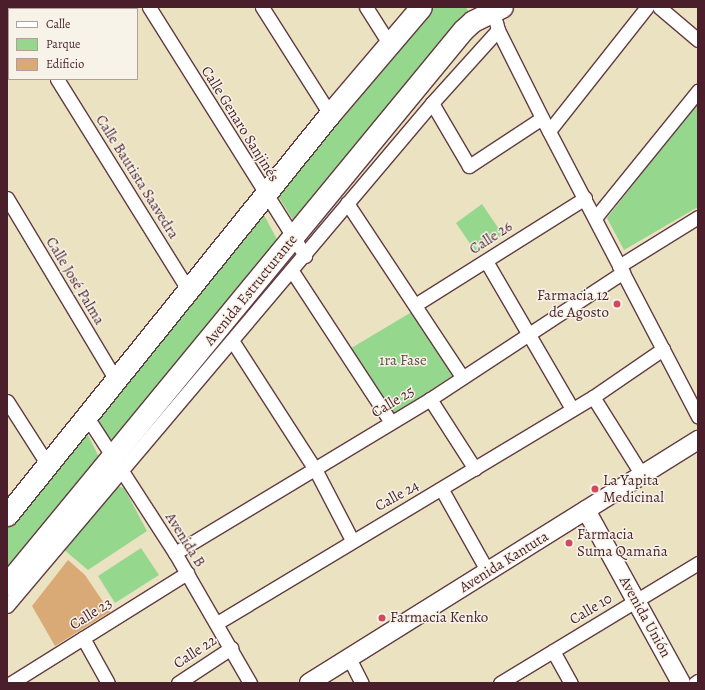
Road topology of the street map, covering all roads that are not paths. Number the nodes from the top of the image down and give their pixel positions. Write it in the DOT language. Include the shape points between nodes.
graph roads {
  1 [pos="149,7"];
  2 [pos="262,7"];
  3 [pos="366,7"];
  4 [pos="421,7"];
  5 [pos="647,7"];
  6 [pos="659,7"];
  7 [pos="497,14"];
  8 [pos="698,40"];
  9 [pos="390,45"];
  10 [pos="58,80"];
  11 [pos="698,91"];
  12 [pos="432,103"];
  13 [pos="330,114"];
  14 [pos="542,118"];
  15 [pos="549,131"];
  16 [pos="265,195"];
  17 [pos="7,198"];
  18 [pos="585,198"];
  19 [pos="347,203"];
  20 [pos="698,217"];
  21 [pos="595,218"];
  22 [pos="293,239"];
  23 [pos="305,256"];
  24 [pos="486,261"];
  25 [pos="621,269"];
  26 [pos="292,271"];
  27 [pos="189,291"];
  28 [pos="414,304"];
  29 [pos="528,333"];
  30 [pos="233,342"];
  31 [pos="663,349"];
  32 [pos="462,377"];
  33 [pos="116,380"];
  34 [pos="593,397"];
  35 [pos="430,399"];
  36 [pos="7,401"];
  37 [pos="572,409"];
  38 [pos="87,417"];
  39 [pos="698,417"];
  40 [pos="390,422"];
  41 [pos="698,440"];
  42 [pos="118,462"];
  43 [pos="48,465"];
  44 [pos="315,469"];
  45 [pos="475,470"];
  46 [pos="642,476"];
  47 [pos="442,490"];
  48 [pos="586,510"];
  49 [pos="7,516"];
  50 [pos="352,540"];
  51 [pos="175,553"];
  52 [pos="698,563"];
  53 [pos="488,572"];
  54 [pos="187,573"];
  55 [pos="7,584"];
  56 [pos="636,600"];
  57 [pos="7,606"];
  58 [pos="217,623"];
  59 [pos="83,638"];
  60 [pos="231,648"];
  61 [pos="553,650"];
  62 [pos="349,658"];
  63 [pos="698,681"];
  64 [pos="11,683"];
  65 [pos="108,683"];
  66 [pos="178,683"];
  67 [pos="250,683"];
  68 [pos="309,683"];
  69 [pos="362,683"];
  70 [pos="500,683"];
  71 [pos="571,683"];
  72 [pos="681,683"];
  73 [pos="695,683"];
  1 -- 16 [label="street, Calle Genaro Sanjinés"];
  2 -- 13 [label="street"];
  3 -- 9 [label="street"];
  4 -- 9 [label="main road"];
  5 -- 15 [label="street"];
  6 -- 8 [label="street"];
  7 -- 12 [label="street, Avenida Estructurante"];
  7 -- 14 [label="street"];
  7 -- 22 [label="main road, Avenida Estructurante" via="473,21 463,30"];
  9 -- 13 [label="main road"];
  10 -- 27 [label="street, Calle Bautista Saavedra"];
  11 -- 21 [label="street"];
  12 -- 14 [label="street" via="470,166"];
  12 -- 19 [label="street, Avenida Estructurante"];
  13 -- 16 [label="main road"];
  14 -- 15 [label="street"];
  15 -- 18 [label="street"];
  16 -- 22 [label="street, Calle Genaro Sanjinés"];
  16 -- 27 [label="main road"];
  17 -- 33 [label="street, Calle José Palma"];
  18 -- 21 [label="street"];
  18 -- 24 [label="street, Calle 26"];
  19 -- 23 [label="street, Avenida Estructurante"];
  19 -- 28 [label="street"];
  20 -- 25 [label="street, Calle 25"];
  21 -- 25 [label="street"];
  22 -- 23 [label="street, Calle Genaro Sanjinés"];
  22 -- 42 [label="main road, Avenida Estructurante"];
  23 -- 26 [label="street, Avenida Estructurante"];
  24 -- 28 [label="street, Calle 26"];
  24 -- 29 [label="street"];
  25 -- 29 [label="street, Calle 25"];
  25 -- 31 [label="street"];
  26 -- 30 [label="street, Avenida Estructurante"];
  26 -- 40 [label="street"];
  27 -- 33 [label="main road"];
  28 -- 32 [label="street"];
  29 -- 32 [label="street, Calle 25"];
  29 -- 37 [label="street"];
  30 -- 42 [label="street, Avenida Estructurante"];
  30 -- 44 [label="street"];
  31 -- 34 [label="street, Calle 24"];
  31 -- 39 [label="street"];
  32 -- 35 [label="street, Calle 25"];
  33 -- 38 [label="main road"];
  34 -- 37 [label="street, Calle 24"];
  34 -- 46 [label="street"];
  35 -- 40 [label="street, Calle 25"];
  35 -- 45 [label="street"];
  36 -- 43 [label="street"];
  37 -- 45 [label="street, Calle 24"];
  38 -- 42 [label="street, Avenida B"];
  38 -- 43 [label="main road"];
  40 -- 44 [label="street, Calle 25"];
  41 -- 46 [label="street, Avenida Kantuta"];
  42 -- 51 [label="street, Avenida B"];
  42 -- 55 [label="main road, Avenida Estructurante"];
  42 -- 57 [label="street, Avenida Estructurante"];
  43 -- 49 [label="main road"];
  44 -- 50 [label="street"];
  44 -- 51 [label="street, Calle 25"];
  45 -- 47 [label="street, Calle 24"];
  46 -- 48 [label="street, Avenida Kantuta"];
  47 -- 50 [label="street, Calle 24"];
  47 -- 53 [label="street"];
  48 -- 53 [label="street, Avenida Kantuta"];
  48 -- 56 [label="street, Avenida Unión"];
  50 -- 58 [label="street, Calle 24"];
  51 -- 54 [label="street, Avenida B"];
  52 -- 56 [label="street, Calle 10"];
  53 -- 62 [label="street, Avenida Kantuta"];
  54 -- 58 [label="street, Avenida B"];
  54 -- 59 [label="street, Calle 23"];
  56 -- 61 [label="street, Calle 10"];
  56 -- 72 [label="street, Avenida Unión"];
  58 -- 60 [label="street, Avenida B"];
  59 -- 64 [label="street, Calle 23"];
  59 -- 65 [label="street"];
  60 -- 66 [label="street, Calle 22"];
  60 -- 67 [label="street, Avenida B"];
  61 -- 70 [label="street, Calle 10"];
  61 -- 71 [label="street"];
  62 -- 68 [label="street, Avenida Kantuta"];
  62 -- 69 [label="street"];
  63 -- 73 [label="street"];
}
